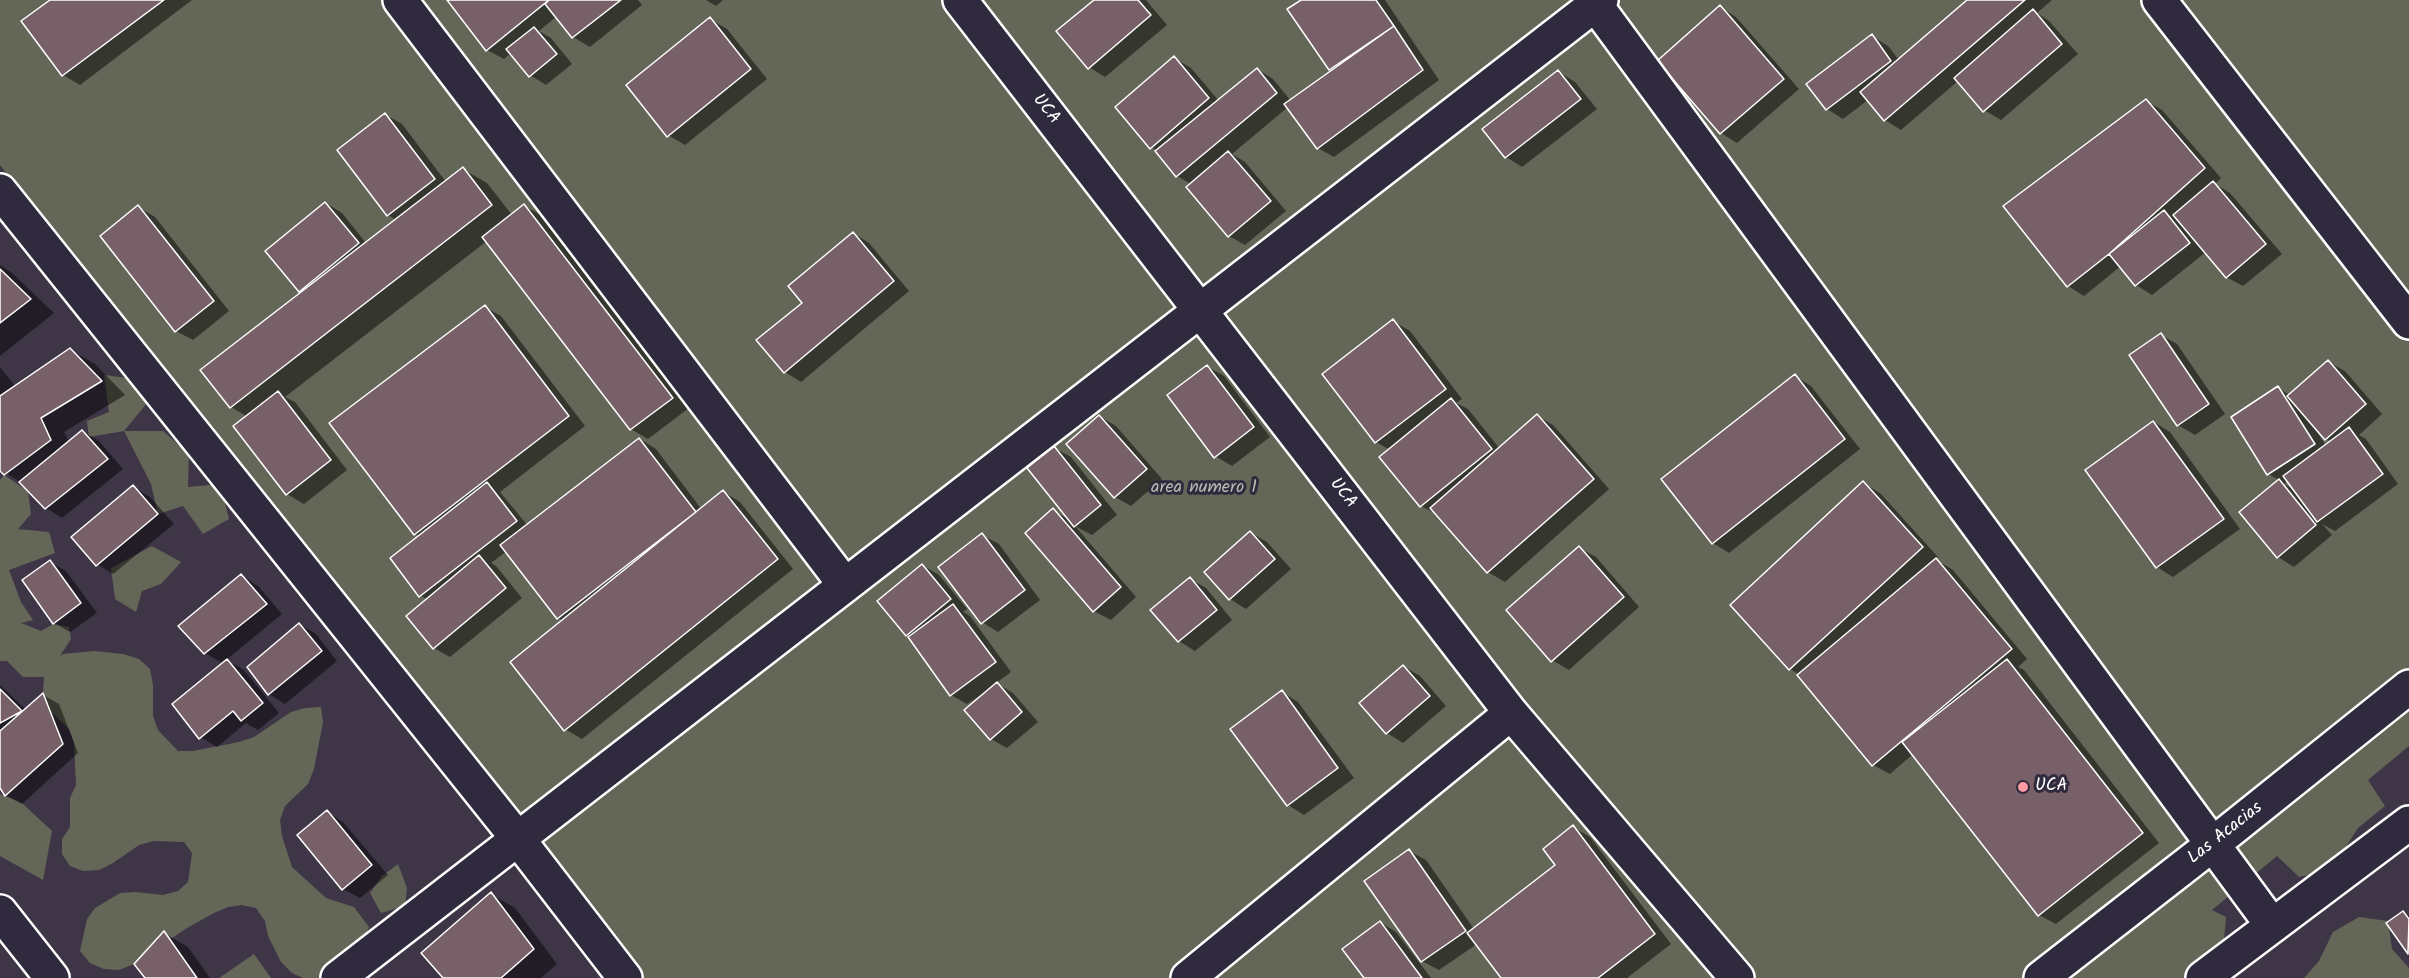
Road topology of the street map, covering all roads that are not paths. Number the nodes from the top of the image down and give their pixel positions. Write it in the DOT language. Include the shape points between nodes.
graph roads {
  1 [pos="400,0"];
  2 [pos="960,0"];
  3 [pos="2159,0"];
  4 [pos="1598,2"];
  5 [pos="0,191"];
  6 [pos="1200,311"];
  7 [pos="2409,322"];
  8 [pos="845,585"];
  9 [pos="2409,687"];
  10 [pos="1511,713"];
  11 [pos="2409,823"];
  12 [pos="518,839"];
  13 [pos="2213,844"];
  14 [pos="0,912"];
  15 [pos="2272,925"];
  16 [pos="52,978"];
  17 [pos="338,978"];
  18 [pos="625,978"];
  19 [pos="1188,978"];
  20 [pos="1737,978"];
  21 [pos="2041,978"];
  22 [pos="2203,978"];
  1 -- 8 [label="street"];
  2 -- 6 [label="street, UCA"];
  3 -- 7 [label="street"];
  4 -- 6 [label="street"];
  4 -- 13 [label="street"];
  5 -- 12 [label="street"];
  6 -- 8 [label="street"];
  6 -- 10 [label="street, UCA"];
  8 -- 12 [label="street"];
  9 -- 13 [label="street, Las Acacias"];
  10 -- 19 [label="street"];
  10 -- 20 [label="street, UCA"];
  11 -- 15 [label="street"];
  12 -- 17 [label="street"];
  12 -- 18 [label="street"];
  13 -- 15 [label="street"];
  13 -- 21 [label="street, Las Acacias"];
  14 -- 16 [label="street"];
  15 -- 22 [label="street"];
}
